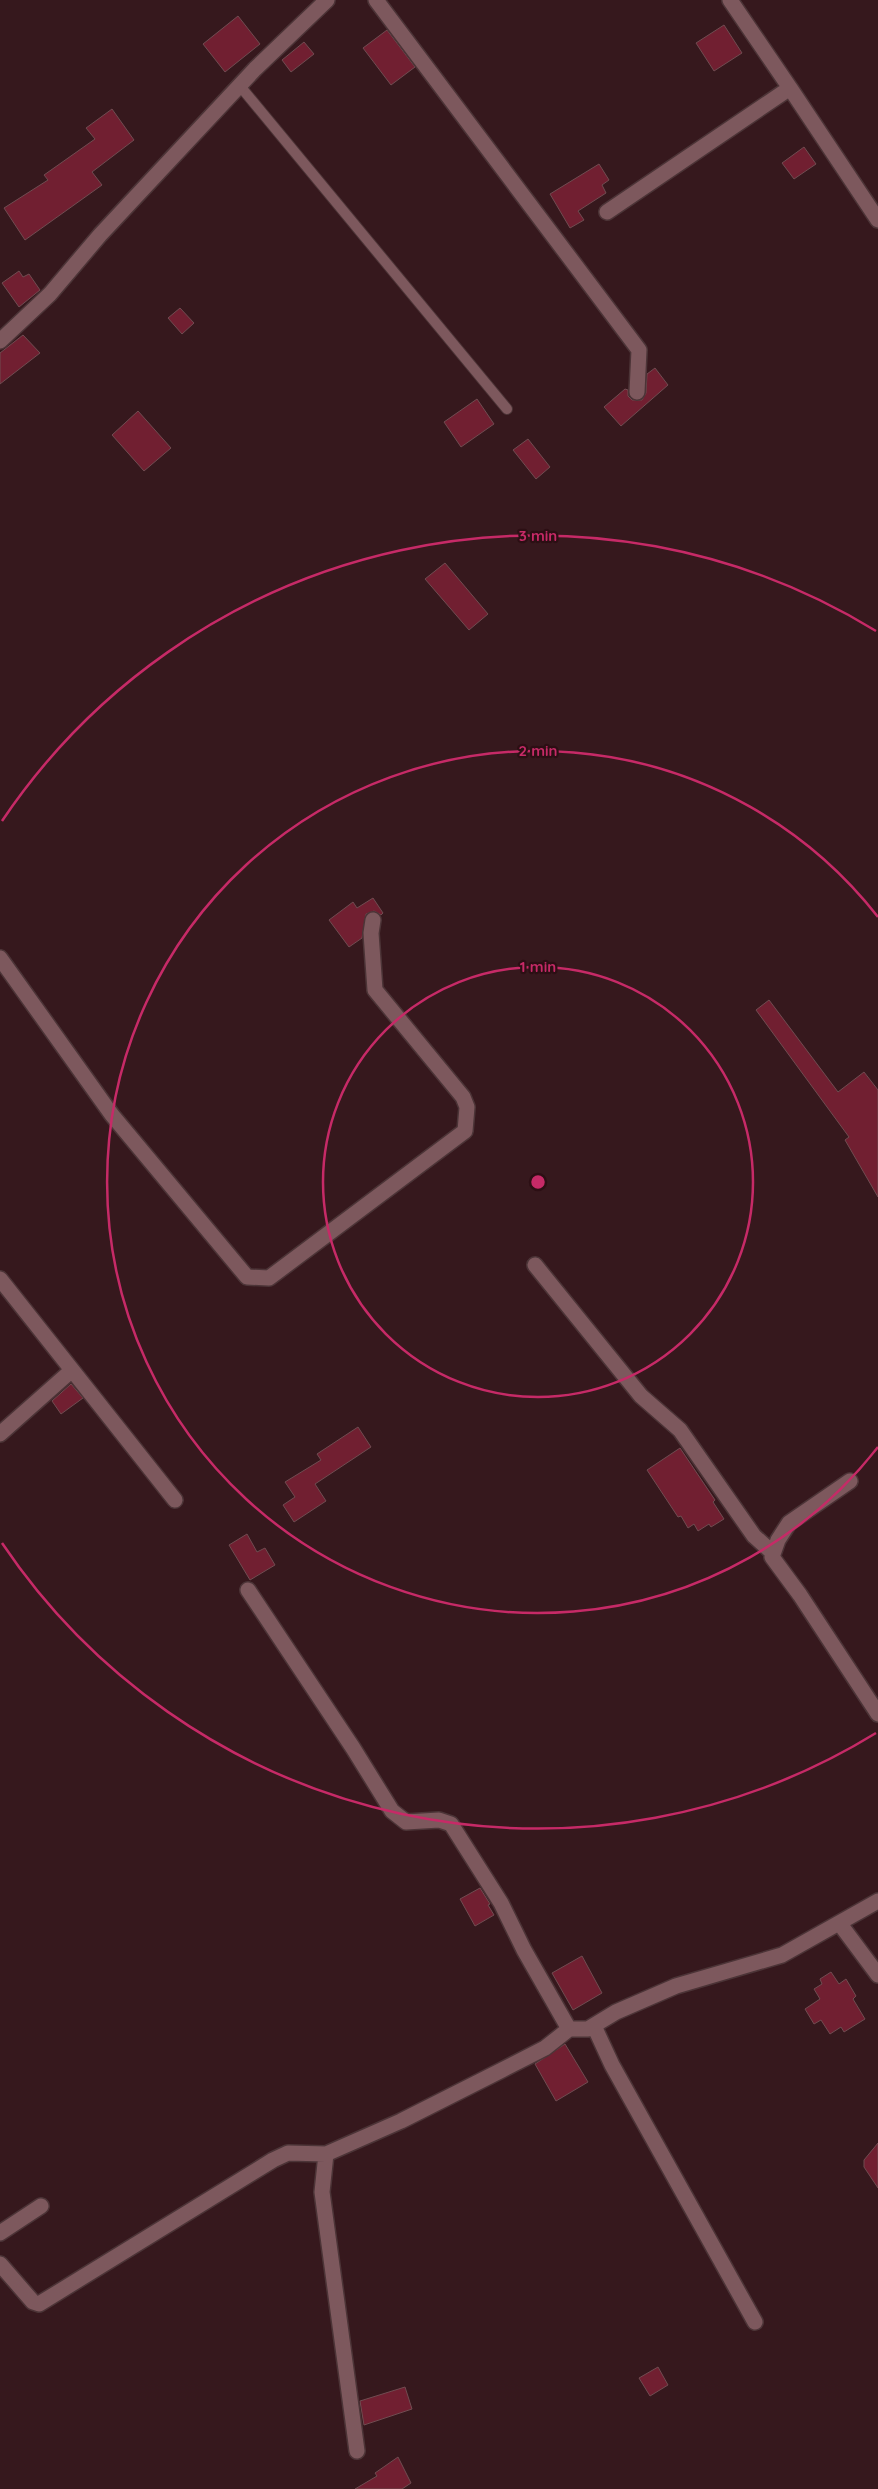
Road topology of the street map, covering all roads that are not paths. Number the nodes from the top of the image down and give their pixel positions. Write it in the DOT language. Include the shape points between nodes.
graph roads {
  1 [pos="327,0"];
  2 [pos="376,0"];
  3 [pos="730,0"];
  4 [pos="240,86"];
  5 [pos="790,88"];
  6 [pos="607,212"];
  7 [pos="878,220"];
  8 [pos="0,341"];
  9 [pos="637,392"];
  10 [pos="507,409"];
  11 [pos="373,920"];
  12 [pos="0,958"];
  13 [pos="535,1265"];
  14 [pos="0,1279"];
  15 [pos="71,1371"];
  16 [pos="0,1434"];
  17 [pos="850,1481"];
  18 [pos="175,1500"];
  19 [pos="773,1553"];
  20 [pos="248,1590"];
  21 [pos="878,1714"];
  22 [pos="878,1901"];
  23 [pos="840,1924"];
  24 [pos="878,1974"];
  25 [pos="594,2026"];
  26 [pos="569,2029"];
  27 [pos="326,2154"];
  28 [pos="41,2206"];
  29 [pos="0,2233"];
  30 [pos="0,2264"];
  31 [pos="755,2322"];
  32 [pos="358,2451"];
  1 -- 4 [label="street"];
  2 -- 9 [label="street" via="639,350"];
  3 -- 5 [label="street"];
  4 -- 8 [label="street" via="50,294"];
  4 -- 10 [label="lane"];
  5 -- 6 [label="street"];
  5 -- 7 [label="street"];
  11 -- 12 [label="street" via="371,933 376,990 463,1097 467,1106 465,1131 269,1278 247,1277 112,1115"];
  13 -- 19 [label="street" via="641,1396 680,1430 754,1536"];
  14 -- 15 [label="street"];
  15 -- 16 [label="street"];
  15 -- 18 [label="street"];
  17 -- 19 [label="street" via="788,1523"];
  19 -- 21 [label="street"];
  20 -- 26 [label="street" via="392,1811 406,1822 439,1820 451,1824 501,1903"];
  22 -- 23 [label="street"];
  23 -- 24 [label="street"];
  23 -- 25 [label="street" via="782,1955 676,1986 616,2012"];
  25 -- 26 [label="street" via="588,2030"];
  25 -- 31 [label="street" via="612,2065"];
  26 -- 27 [label="street" via="545,2048 401,2121"];
  27 -- 30 [label="street" via="288,2153 273,2160 40,2304 33,2302"];
  27 -- 32 [label="street" via="322,2192"];
  28 -- 29 [label="street"];
}
